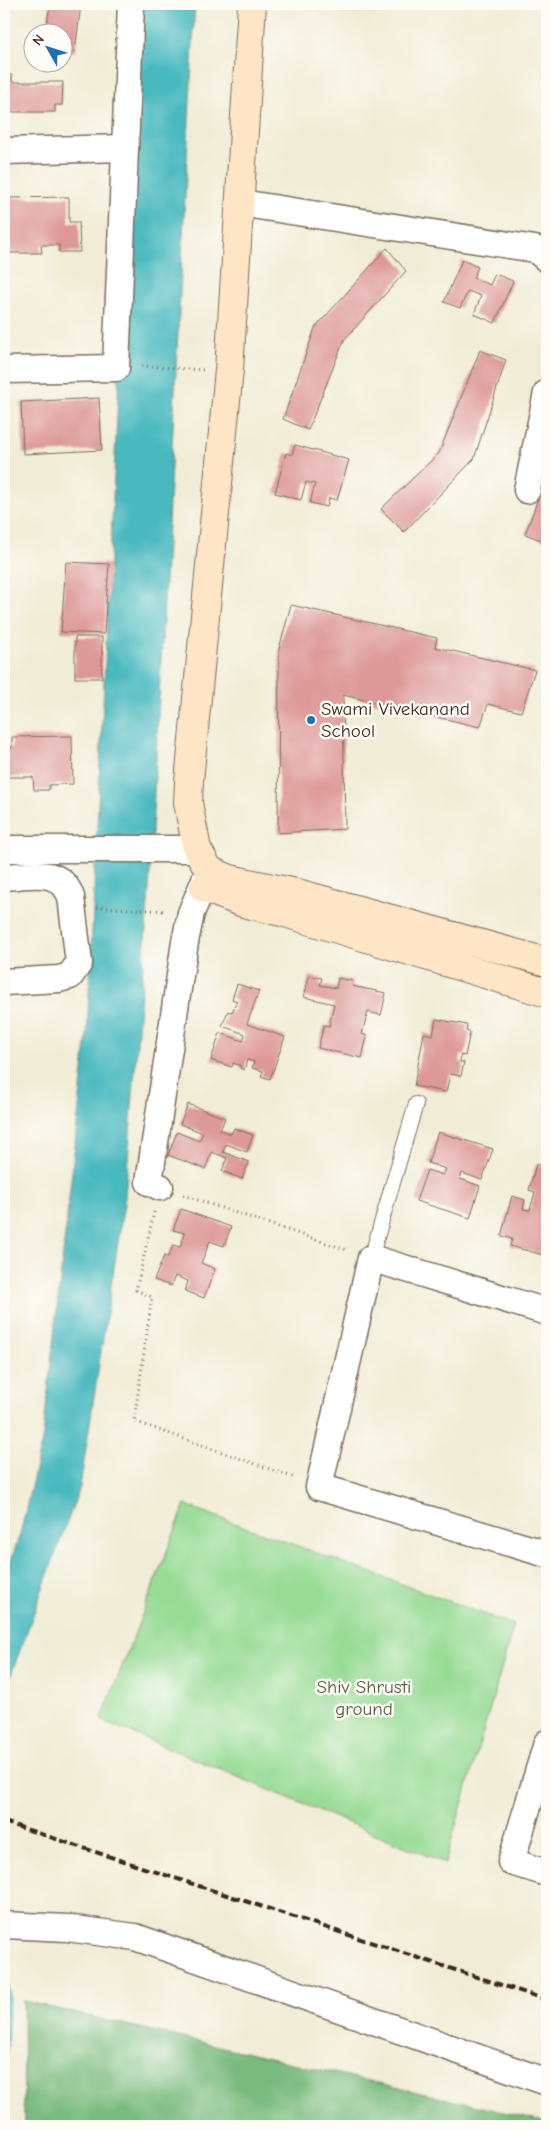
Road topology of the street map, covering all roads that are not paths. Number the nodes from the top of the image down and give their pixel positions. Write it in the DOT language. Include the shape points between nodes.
graph roads {
  1 [pos="131,4"];
  2 [pos="252,4"];
  3 [pos="125,148"];
  4 [pos="4,151"];
  5 [pos="240,203"];
  6 [pos="547,259"];
  7 [pos="4,370"];
  8 [pos="547,393"];
  9 [pos="527,490"];
  10 [pos="4,848"];
  11 [pos="48,848"];
  12 [pos="197,864"];
  13 [pos="46,875"];
  14 [pos="4,877"];
  15 [pos="547,962"];
  16 [pos="4,982"];
  17 [pos="547,993"];
  18 [pos="416,1104"];
  19 [pos="160,1188"];
  20 [pos="371,1258"];
  21 [pos="547,1312"];
  22 [pos="547,1554"];
  23 [pos="547,1744"];
  24 [pos="547,1873"];
  25 [pos="4,1925"];
  26 [pos="547,2082"];
  1 -- 3 [label="street"];
  2 -- 5 [label="street"];
  3 -- 4 [label="street"];
  3 -- 7 [label="street" via="116,368"];
  5 -- 6 [label="street" via="535,249"];
  5 -- 12 [label="street" via="229,370 189,781 190,814 181,832"];
  8 -- 9 [label="street"];
  10 -- 11 [label="street"];
  11 -- 12 [label="street" via="115,848"];
  11 -- 13 [label="street"];
  12 -- 15 [label="street" via="230,879 301,894"];
  12 -- 17 [label="street" via="243,903"];
  12 -- 19 [label="street" via="149,1182"];
  13 -- 14 [label="street"];
  13 -- 16 [label="street" via="58,878 68,890 79,963 70,976 59,979"];
  18 -- 20 [label="lane"];
  20 -- 21 [label="street"];
  20 -- 22 [label="street" via="319,1487"];
  23 -- 24 [label="street" via="511,1862"];
  25 -- 26 [label="street" via="67,1928 135,1937"];
}
